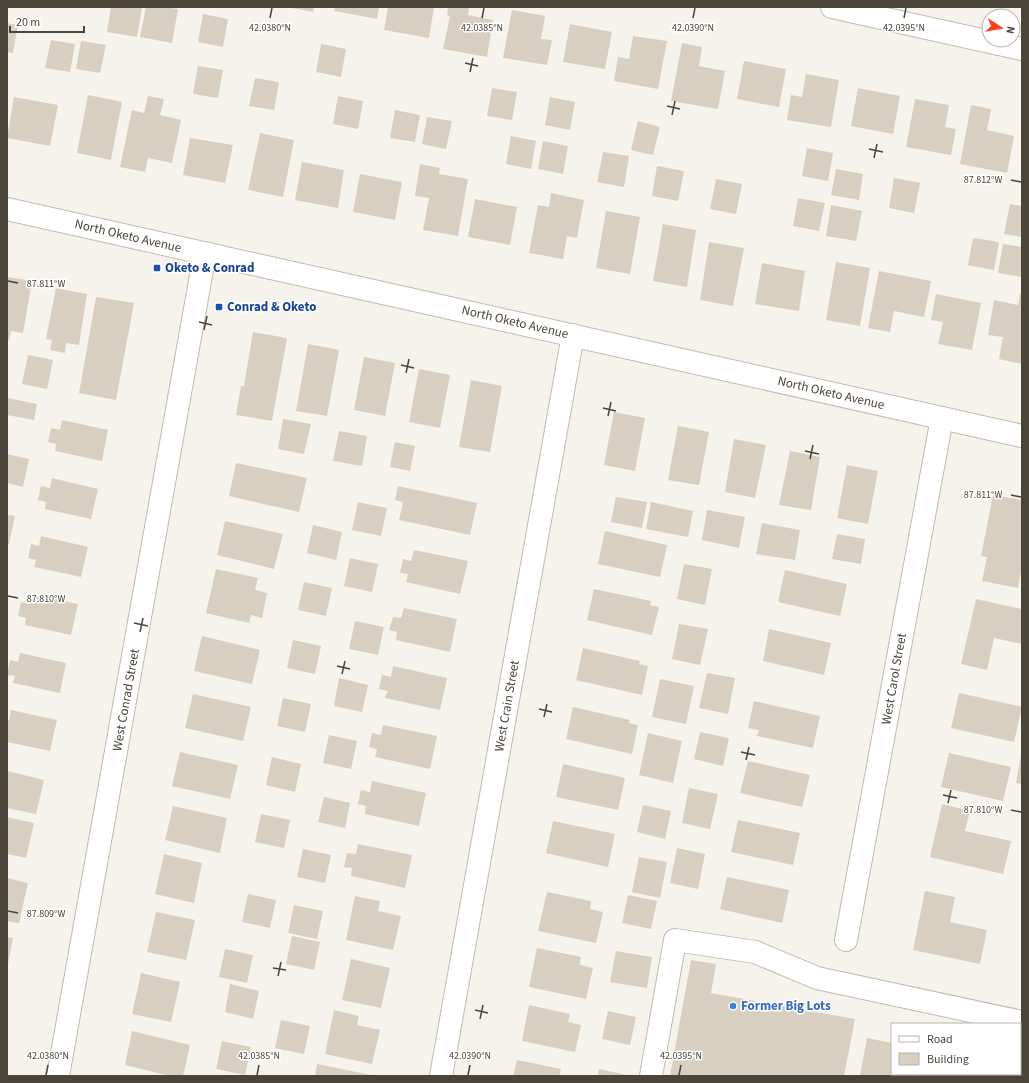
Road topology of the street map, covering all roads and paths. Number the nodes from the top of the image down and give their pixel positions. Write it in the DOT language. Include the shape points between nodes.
graph roads {
  1 [pos="832,7"];
  2 [pos="1022,49"];
  3 [pos="7,209"];
  4 [pos="205,253"];
  5 [pos="573,335"];
  6 [pos="942,418"];
  7 [pos="1022,436"];
  8 [pos="846,940"];
  9 [pos="1022,1022"];
  10 [pos="58,1076"];
  11 [pos="442,1076"];
  12 [pos="651,1076"];
  1 -- 2 [label="street"];
  3 -- 4 [label="street, North Oketo Avenue"];
  4 -- 5 [label="street, North Oketo Avenue"];
  4 -- 10 [label="street, West Conrad Street"];
  5 -- 6 [label="street, North Oketo Avenue"];
  5 -- 11 [label="street, West Crain Street"];
  6 -- 7 [label="street, North Oketo Avenue"];
  6 -- 8 [label="street, West Carol Street"];
  9 -- 12 [label="street" via="816,978 755,952 675,940"];
}
